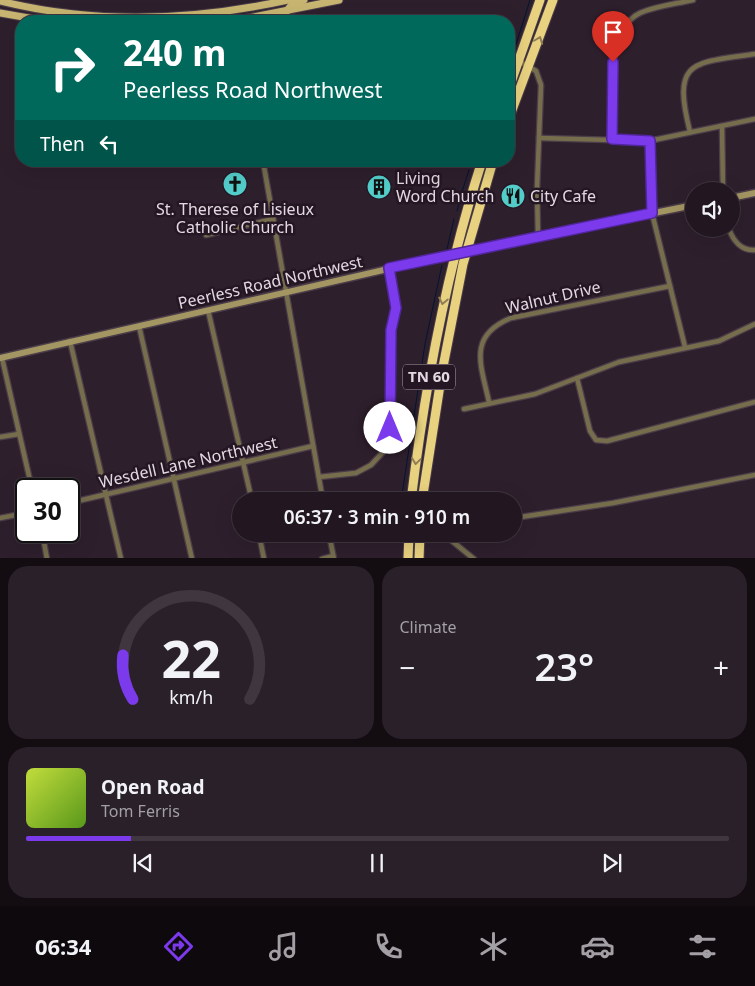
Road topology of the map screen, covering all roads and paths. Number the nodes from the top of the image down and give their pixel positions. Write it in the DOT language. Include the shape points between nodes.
graph roads {
  1 [pos="288,0"];
  2 [pos="304,0"];
  3 [pos="339,0"];
  4 [pos="540,0"];
  5 [pos="553,0"];
  6 [pos="692,0"];
  7 [pos="0,2"];
  8 [pos="52,11"];
  9 [pos="232,11"];
  10 [pos="0,12"];
  11 [pos="286,12"];
  12 [pos="10,15"];
  13 [pos="68,15"];
  14 [pos="197,15"];
  15 [pos="233,15"];
  16 [pos="258,15"];
  17 [pos="271,15"];
  18 [pos="15,16"];
  19 [pos="755,54"];
  20 [pos="519,61"];
  21 [pos="529,66"];
  22 [pos="515,72"];
  23 [pos="515,102"];
  24 [pos="755,119"];
  25 [pos="722,126"];
  26 [pos="690,132"];
  27 [pos="539,138"];
  28 [pos="612,139"];
  29 [pos="650,141"];
  30 [pos="264,167"];
  31 [pos="480,167"];
  32 [pos="491,167"];
  33 [pos="723,182"];
  34 [pos="755,192"];
  35 [pos="740,196"];
  36 [pos="685,207"];
  37 [pos="652,213"];
  38 [pos="273,219"];
  39 [pos="206,235"];
  40 [pos="538,236"];
  41 [pos="733,237"];
  42 [pos="467,250"];
  43 [pos="755,250"];
  44 [pos="454,253"];
  45 [pos="389,268"];
  46 [pos="670,286"];
  47 [pos="286,292"];
  48 [pos="208,310"];
  49 [pos="755,324"];
  50 [pos="139,326"];
  51 [pos="70,341"];
  52 [pos="685,347"];
  53 [pos="1,358"];
  54 [pos="577,378"];
  55 [pos="489,402"];
  56 [pos="755,402"];
  57 [pos="464,410"];
  58 [pos="19,434"];
  59 [pos="0,438"];
  60 [pos="313,446"];
  61 [pos="244,462"];
  62 [pos="755,474"];
  63 [pos="319,477"];
  64 [pos="29,478"];
  65 [pos="174,478"];
  66 [pos="250,492"];
  67 [pos="322,492"];
  68 [pos="412,492"];
  69 [pos="423,492"];
  70 [pos="107,494"];
  71 [pos="80,500"];
  72 [pos="15,515"];
  73 [pos="522,517"];
  74 [pos="0,518"];
  75 [pos="261,542"];
  76 [pos="330,542"];
  77 [pos="409,542"];
  78 [pos="420,542"];
  79 [pos="453,542"];
  80 [pos="44,543"];
  81 [pos="333,557"];
  82 [pos="47,558"];
  83 [pos="121,558"];
  84 [pos="192,558"];
  85 [pos="264,558"];
  86 [pos="322,558"];
  87 [pos="408,558"];
  88 [pos="419,558"];
  89 [pos="474,558"];
  1 -- 9 [label="main road"];
  2 -- 11 [label="main road" via="293,2"];
  3 -- 11 [label="main road"];
  4 -- 20 [label="highway"];
  21 -- 5 [label="highway, one-way"];
  6 -- 28 [label="street" via="638,14 618,38 613,62"];
  7 -- 8 [label="main road"];
  8 -- 12 [label="main road" via="40,14 20,10"];
  8 -- 13 [label="main road"];
  9 -- 14 [label="main road"];
  9 -- 15 [label="street"];
  9 -- 16 [label="main road" via="252,11"];
  10 -- 12 [label="main road"];
  11 -- 17 [label="main road"];
  12 -- 18 [label="main road"];
  19 -- 26 [label="street" via="708,61 698,64 688,73 683,83 682,101"];
  20 -- 21 [label="street"];
  20 -- 22 [label="highway"];
  21 -- 23 [label="highway"];
  21 -- 27 [label="street" via="536,71 541,85"];
  24 -- 25 [label="street"];
  25 -- 26 [label="street"];
  25 -- 33 [label="street"];
  26 -- 29 [label="street"];
  27 -- 28 [label="street"];
  27 -- 40 [label="street"];
  28 -- 29 [label="street"];
  29 -- 37 [label="street"];
  30 -- 38 [label="street"];
  31 -- 44 [label="highway, TN 60"];
  32 -- 42 [label="highway, TN 60"];
  34 -- 35 [label="street"];
  36 -- 37 [label="street, Peerless Road Northwest"];
  37 -- 40 [label="street, Peerless Road Northwest"];
  37 -- 46 [label="street"];
  38 -- 39 [label="street"];
  38 -- 47 [label="street"];
  40 -- 42 [label="street, Peerless Road Northwest"];
  41 -- 43 [label="street" via="742,248"];
  42 -- 44 [label="street, Peerless Road Northwest"];
  42 -- 69 [label="highway, TN 60"];
  44 -- 45 [label="street, Peerless Road Northwest"];
  44 -- 68 [label="highway, TN 60, one-way" via="435,344"];
  45 -- 47 [label="street, Peerless Road Northwest"];
  45 -- 63 [label="street" via="396,308 391,330 390,428 384,451 371,465 356,473"];
  46 -- 52 [label="street"];
  46 -- 55 [label="street, Walnut Drive" via="500,322 491,329 480,347"];
  47 -- 48 [label="street, Peerless Road Northwest"];
  47 -- 60 [label="street"];
  48 -- 50 [label="street, Peerless Road Northwest"];
  48 -- 61 [label="street"];
  49 -- 52 [label="street" via="719,341"];
  50 -- 51 [label="street, Peerless Road Northwest"];
  50 -- 65 [label="street"];
  51 -- 53 [label="street, Peerless Road Northwest"];
  51 -- 70 [label="street"];
  52 -- 54 [label="street" via="619,362"];
  53 -- 58 [label="street"];
  54 -- 55 [label="street" via="535,394"];
  54 -- 56 [label="street" via="590,431 596,440 608,441"];
  55 -- 57 [label="street"];
  58 -- 59 [label="street"];
  58 -- 64 [label="street"];
  60 -- 61 [label="street, Wesdell Lane Northwest"];
  60 -- 63 [label="street"];
  61 -- 65 [label="street, Wesdell Lane Northwest"];
  61 -- 66 [label="street"];
  62 -- 73 [label="street" via="613,503"];
  63 -- 67 [label="street"];
  65 -- 70 [label="street, Wesdell Lane Northwest"];
  65 -- 84 [label="street"];
  70 -- 71 [label="street, Wesdell Lane Northwest"];
  70 -- 83 [label="street"];
  72 -- 74 [label="street"];
  75 -- 85 [label="street"];
  76 -- 81 [label="street"];
  77 -- 87 [label="highway"];
  78 -- 88 [label="highway"];
  79 -- 89 [label="street"];
  80 -- 82 [label="street"];
  81 -- 86 [label="street"];
}
